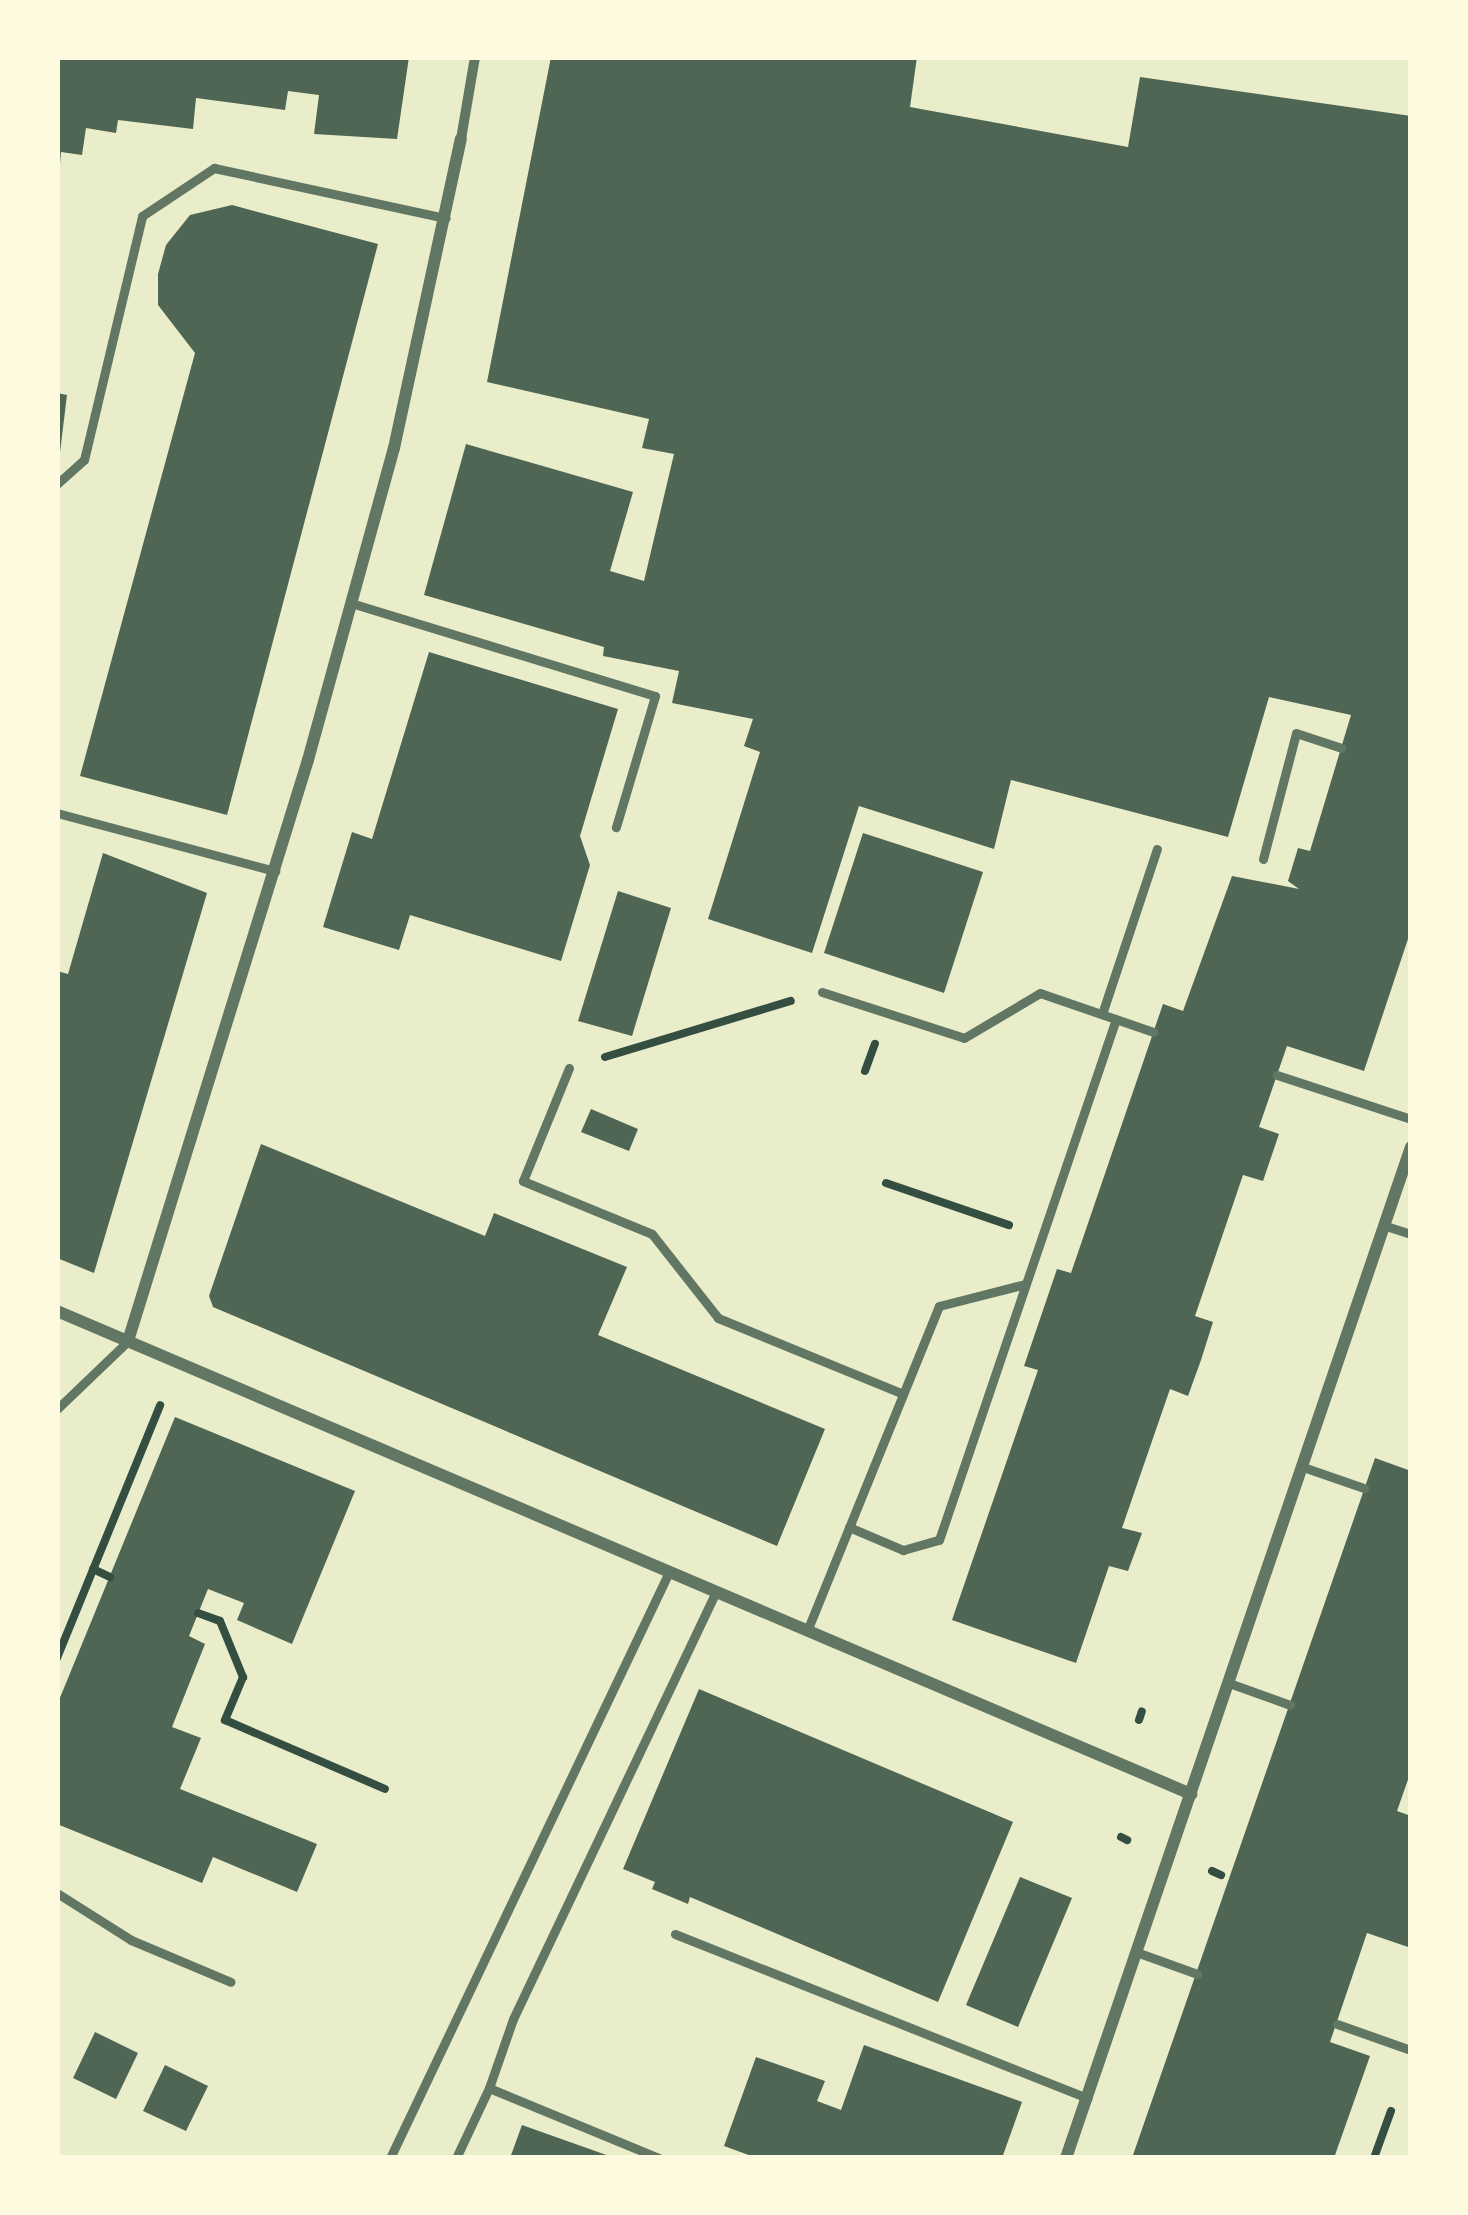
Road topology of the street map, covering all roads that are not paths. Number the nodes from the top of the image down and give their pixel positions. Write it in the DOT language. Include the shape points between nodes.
graph roads {
  1 [pos="475,57"];
  2 [pos="461,139"];
  3 [pos="446,218"];
  4 [pos="57,484"];
  5 [pos="351,603"];
  6 [pos="1342,748"];
  7 [pos="57,812"];
  8 [pos="616,827"];
  9 [pos="1157,849"];
  10 [pos="1263,859"];
  11 [pos="275,871"];
  12 [pos="822,992"];
  13 [pos="1102,1014"];
  14 [pos="1116,1019"];
  15 [pos="1153,1032"];
  16 [pos="569,1068"];
  17 [pos="1277,1075"];
  18 [pos="1411,1119"];
  19 [pos="1411,1147"];
  20 [pos="1407,1177"];
  21 [pos="1386,1226"];
  22 [pos="1411,1234"];
  23 [pos="1025,1285"];
  24 [pos="57,1312"];
  25 [pos="128,1341"];
  26 [pos="903,1394"];
  27 [pos="57,1408"];
  28 [pos="1303,1467"];
  29 [pos="1364,1488"];
  30 [pos="849,1527"];
  31 [pos="669,1572"];
  32 [pos="716,1592"];
  33 [pos="807,1630"];
  34 [pos="1229,1683"];
  35 [pos="1290,1705"];
  36 [pos="1191,1795"];
  37 [pos="57,1893"];
  38 [pos="675,1934"];
  39 [pos="1139,1953"];
  40 [pos="1197,1974"];
  41 [pos="231,1982"];
  42 [pos="1336,2024"];
  43 [pos="1411,2050"];
  44 [pos="489,2088"];
  45 [pos="1088,2098"];
  46 [pos="390,2158"];
  47 [pos="456,2158"];
  48 [pos="659,2158"];
  49 [pos="1066,2158"];
  1 -- 2 [label="street"];
  2 -- 3 [label="street"];
  3 -- 4 [label="lane" via="214,168 142,216 85,460"];
  3 -- 5 [label="street"];
  5 -- 8 [label="lane" via="655,696"];
  5 -- 11 [label="street"];
  6 -- 10 [label="lane" via="1297,733"];
  7 -- 11 [label="lane"];
  9 -- 13 [label="lane"];
  11 -- 25 [label="street"];
  12 -- 13 [label="lane" via="964,1038 1040,993"];
  13 -- 14 [label="lane"];
  14 -- 15 [label="lane"];
  14 -- 23 [label="lane"];
  16 -- 26 [label="lane" via="523,1181 652,1234 718,1318"];
  17 -- 18 [label="lane"];
  19 -- 20 [label="street"];
  20 -- 21 [label="street"];
  21 -- 22 [label="lane"];
  21 -- 28 [label="street"];
  23 -- 26 [label="lane" via="939,1306"];
  23 -- 30 [label="lane" via="938,1540 903,1550"];
  24 -- 25 [label="street"];
  25 -- 27 [label="lane"];
  25 -- 31 [label="street"];
  26 -- 30 [label="lane"];
  28 -- 29 [label="lane"];
  28 -- 34 [label="street"];
  30 -- 33 [label="lane"];
  31 -- 32 [label="street"];
  31 -- 46 [label="lane"];
  32 -- 33 [label="street"];
  32 -- 44 [label="lane" via="513,2019"];
  33 -- 36 [label="street"];
  34 -- 35 [label="lane"];
  34 -- 36 [label="street"];
  36 -- 39 [label="street"];
  37 -- 41 [label="lane" via="131,1940"];
  38 -- 45 [label="lane"];
  39 -- 40 [label="lane"];
  39 -- 45 [label="street"];
  42 -- 43 [label="lane"];
  44 -- 47 [label="lane"];
  44 -- 48 [label="lane"];
  45 -- 49 [label="street"];
}
